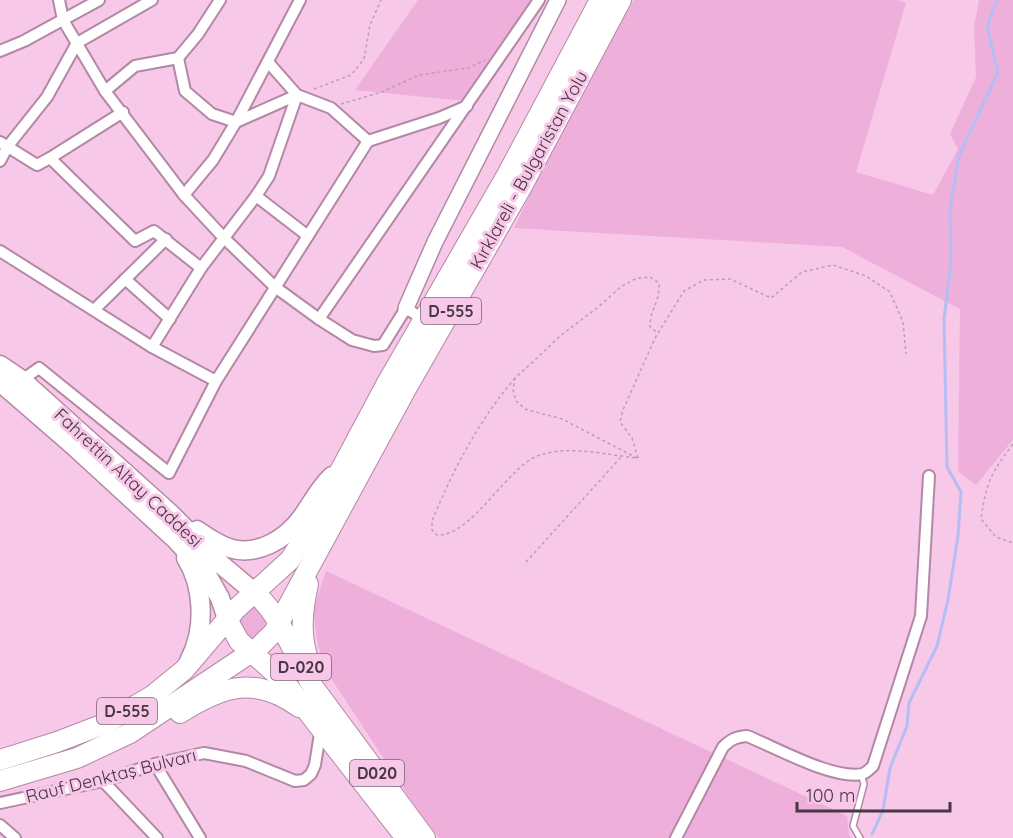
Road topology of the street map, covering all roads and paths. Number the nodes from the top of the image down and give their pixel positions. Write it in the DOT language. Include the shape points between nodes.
graph roads {
  1 [pos="59,0"];
  2 [pos="99,0"];
  3 [pos="152,0"];
  4 [pos="220,0"];
  5 [pos="300,0"];
  6 [pos="381,0"];
  7 [pos="539,0"];
  8 [pos="558,0"];
  9 [pos="600,0"];
  10 [pos="621,0"];
  11 [pos="63,20"];
  12 [pos="77,43"];
  13 [pos="0,51"];
  14 [pos="505,51"];
  15 [pos="178,58"];
  16 [pos="268,62"];
  17 [pos="105,91"];
  18 [pos="297,95"];
  19 [pos="467,106"];
  20 [pos="329,107"];
  21 [pos="123,112"];
  22 [pos="236,122"];
  23 [pos="368,141"];
  24 [pos="4,144"];
  25 [pos="50,158"];
  26 [pos="0,161"];
  27 [pos="184,195"];
  28 [pos="256,196"];
  29 [pos="308,236"];
  30 [pos="223,237"];
  31 [pos="166,239"];
  32 [pos="0,251"];
  33 [pos="201,268"];
  34 [pos="125,279"];
  35 [pos="275,287"];
  36 [pos="406,308"];
  37 [pos="94,310"];
  38 [pos="170,319"];
  39 [pos="319,320"];
  40 [pos="424,320"];
  41 [pos="658,333"];
  42 [pos="152,347"];
  43 [pos="906,354"];
  44 [pos="0,365"];
  45 [pos="515,378"];
  46 [pos="216,381"];
  47 [pos="9,386"];
  48 [pos="1013,444"];
  49 [pos="622,456"];
  50 [pos="638,458"];
  51 [pos="344,464"];
  52 [pos="929,476"];
  53 [pos="167,520"];
  54 [pos="1013,543"];
  55 [pos="526,562"];
  56 [pos="311,564"];
  57 [pos="255,593"];
  58 [pos="227,619"];
  59 [pos="280,623"];
  60 [pos="252,652"];
  61 [pos="184,669"];
  62 [pos="328,708"];
  63 [pos="321,727"];
  64 [pos="76,758"];
  65 [pos="0,760"];
  66 [pos="155,764"];
  67 [pos="861,774"];
  68 [pos="0,781"];
  69 [pos="103,781"];
  70 [pos="0,803"];
  71 [pos="0,825"];
  72 [pos="15,838"];
  73 [pos="157,838"];
  74 [pos="200,838"];
  75 [pos="406,838"];
  76 [pos="425,838"];
  77 [pos="676,838"];
  78 [pos="860,838"];
  1 -- 11 [label="street"];
  2 -- 11 [label="street"];
  3 -- 12 [label="street"];
  4 -- 15 [label="street"];
  5 -- 16 [label="street"];
  6 -- 18 [label="path" via="370,25 364,59 351,75"];
  7 -- 14 [label="street"];
  8 -- 36 [label="street" via="435,242"];
  9 -- 40 [label="highway, Kırklareli - Bulgaristan Yolu / D-555"];
  10 -- 56 [label="highway, Kırklareli - Bulgaristan Yolu / D-555"];
  11 -- 12 [label="street"];
  11 -- 13 [label="street"];
  12 -- 17 [label="street"];
  12 -- 24 [label="street" via="47,97"];
  14 -- 19 [label="street"];
  14 -- 20 [label="path" via="468,68 419,75 382,92"];
  15 -- 17 [label="street" via="135,66"];
  15 -- 22 [label="street" via="184,91 212,114"];
  16 -- 18 [label="street"];
  16 -- 22 [label="street"];
  17 -- 21 [label="street"];
  18 -- 20 [label="street"];
  18 -- 22 [label="street"];
  18 -- 28 [label="street" via="269,176"];
  19 -- 23 [label="street"];
  19 -- 39 [label="street"];
  20 -- 23 [label="street"];
  21 -- 25 [label="street"];
  21 -- 27 [label="street"];
  22 -- 27 [label="street" via="213,160"];
  23 -- 29 [label="street"];
  24 -- 25 [label="street" via="37,165"];
  24 -- 26 [label="street"];
  25 -- 31 [label="street" via="135,241 154,231"];
  27 -- 30 [label="street"];
  28 -- 29 [label="street"];
  28 -- 30 [label="street"];
  29 -- 35 [label="street"];
  30 -- 33 [label="street"];
  30 -- 35 [label="street"];
  31 -- 33 [label="street"];
  31 -- 34 [label="street"];
  32 -- 37 [label="street"];
  33 -- 38 [label="street"];
  34 -- 37 [label="street"];
  34 -- 38 [label="street"];
  35 -- 39 [label="street"];
  35 -- 46 [label="street"];
  36 -- 39 [label="street" via="383,345 352,340"];
  36 -- 40 [label="street"];
  37 -- 42 [label="street"];
  38 -- 42 [label="street"];
  40 -- 51 [label="highway, Kırklareli - Bulgaristan Yolu / D-555"];
  41 -- 43 [label="path" via="684,291 704,280 730,279 771,298 802,272 833,265 866,276 890,292 903,322"];
  41 -- 45 [label="path" via="650,327 650,316 660,296 659,283 650,277 637,278 560,336"];
  41 -- 50 [label="path" via="620,422 632,438"];
  42 -- 46 [label="street"];
  44 -- 47 [label="main road, Fahrettin Altay Caddesi"];
  45 -- 49 [label="path" via="469,443 432,521 437,536 453,533 538,455 555,451"];
  45 -- 50 [label="path" via="516,401 525,409 562,419"];
  46 -- 47 [label="street" via="170,473 39,368"];
  47 -- 53 [label="main road, Fahrettin Altay Caddesi"];
  48 -- 54 [label="path" via="995,467 985,492 981,519 996,537"];
  49 -- 50 [label="path"];
  49 -- 55 [label="path"];
  51 -- 53 [label="main road" via="322,485 290,531 263,547 250,551 229,548"];
  51 -- 57 [label="highway, Kırklareli - Bulgaristan Yolu / D-555" via="290,560"];
  52 -- 67 [label="street" via="921,616 873,766"];
  53 -- 57 [label="main road, Fahrettin Altay Caddesi"];
  53 -- 58 [label="main road, Fahrettin Altay Caddesi" via="206,573"];
  53 -- 61 [label="main road" via="189,562 200,613 195,651"];
  56 -- 59 [label="highway, Kırklareli - Bulgaristan Yolu / D-555"];
  56 -- 62 [label="highway" via="302,613 304,645"];
  57 -- 58 [label="highway, D-555"];
  57 -- 59 [label="highway, D-020"];
  58 -- 60 [label="highway" via="239,641"];
  58 -- 61 [label="highway, D-555"];
  59 -- 60 [label="highway, D-555"];
  59 -- 62 [label="highway, D-020" via="304,674"];
  60 -- 63 [label="highway" via="283,680"];
  60 -- 64 [label="highway, Rauf Denktaş Bulvarı / D-555" via="150,721"];
  61 -- 65 [label="highway, D-555" via="152,696 104,724"];
  62 -- 76 [label="highway, D020"];
  63 -- 64 [label="highway" via="283,696 241,686 209,697 126,743"];
  63 -- 66 [label="street, Rauf Denktaş Bulvarı" via="315,765 304,780 295,781 246,761 204,753"];
  63 -- 75 [label="highway, D020"];
  64 -- 68 [label="highway, Rauf Denktaş Bulvarı / D-555"];
  66 -- 69 [label="street, Rauf Denktaş Bulvarı"];
  66 -- 74 [label="street"];
  67 -- 77 [label="street" via="813,765 747,736 737,737 723,747"];
  67 -- 78 [label="lane" via="864,784 853,826"];
  69 -- 70 [label="street, Rauf Denktaş Bulvarı"];
  69 -- 73 [label="street"];
  71 -- 72 [label="street"];
}
